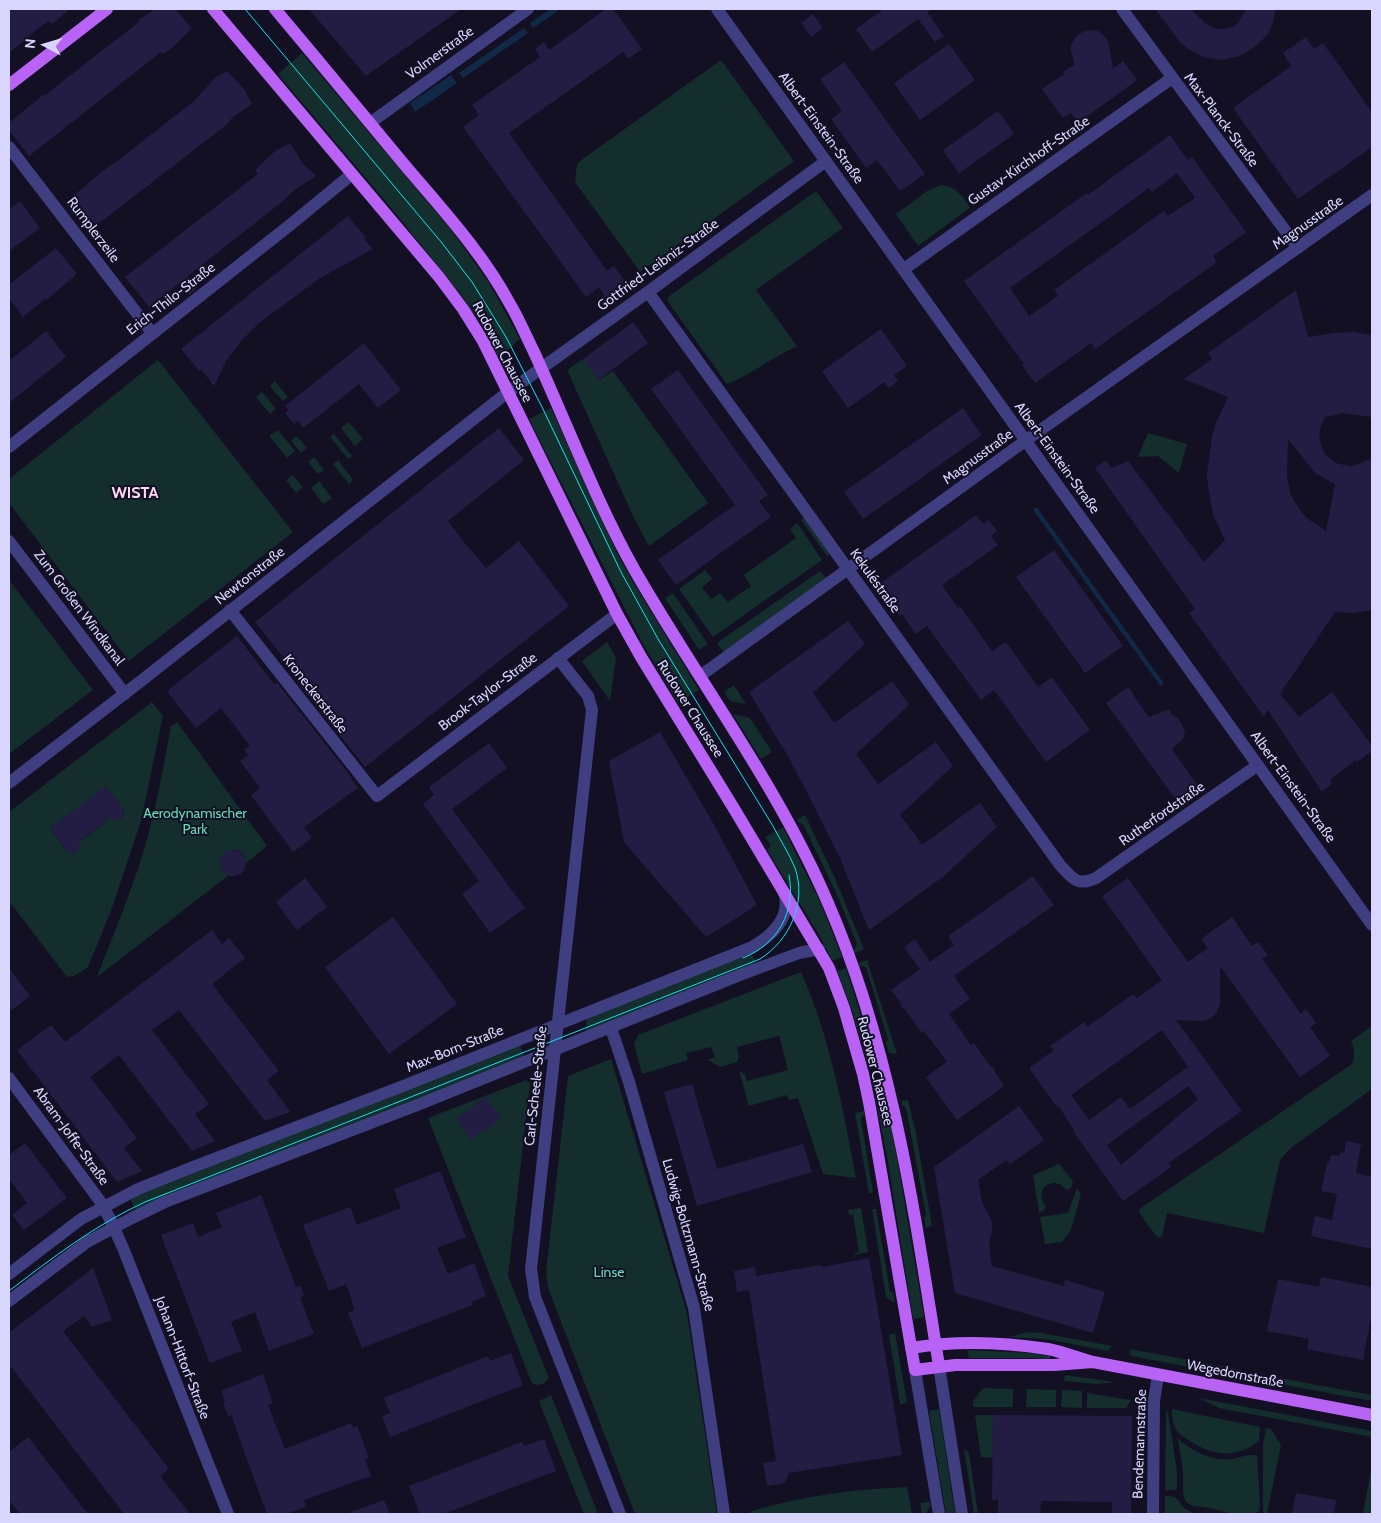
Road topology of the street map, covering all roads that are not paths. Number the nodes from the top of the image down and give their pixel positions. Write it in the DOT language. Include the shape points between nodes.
graph roads {
  1 [pos="107,9"];
  2 [pos="213,9"];
  3 [pos="275,9"];
  4 [pos="528,9"];
  5 [pos="717,9"];
  6 [pos="1122,9"];
  7 [pos="1172,78"];
  8 [pos="9,85"];
  9 [pos="370,123"];
  10 [pos="9,147"];
  11 [pos="826,161"];
  12 [pos="352,174"];
  13 [pos="1372,195"];
  14 [pos="1298,248"];
  15 [pos="904,269"];
  16 [pos="648,292"];
  17 [pos="152,333"];
  18 [pos="541,368"];
  19 [pos="508,392"];
  20 [pos="1025,441"];
  21 [pos="9,447"];
  22 [pos="9,541"];
  23 [pos="848,570"];
  24 [pos="230,610"];
  25 [pos="618,614"];
  26 [pos="558,658"];
  27 [pos="700,676"];
  28 [pos="125,694"];
  29 [pos="1258,765"];
  30 [pos="9,783"];
  31 [pos="377,796"];
  32 [pos="1082,882"];
  33 [pos="783,890"];
  34 [pos="1372,924"];
  35 [pos="819,948"];
  36 [pos="558,1024"];
  37 [pos="611,1028"];
  38 [pos="556,1048"];
  39 [pos="9,1078"];
  40 [pos="105,1210"];
  41 [pos="114,1227"];
  42 [pos="9,1274"];
  43 [pos="9,1301"];
  44 [pos="936,1344"];
  45 [pos="911,1348"];
  46 [pos="1093,1362"];
  47 [pos="939,1366"];
  48 [pos="915,1370"];
  49 [pos="1158,1375"];
  50 [pos="1372,1415"];
  51 [pos="228,1514"];
  52 [pos="620,1514"];
  53 [pos="724,1514"];
  54 [pos="939,1514"];
  55 [pos="962,1514"];
  56 [pos="1153,1514"];
  1 -- 8 [label="main road"];
  2 -- 12 [label="main road, Rudower Chaussee"];
  3 -- 9 [label="main road, Rudower Chaussee"];
  4 -- 9 [label="street, Volmerstraße"];
  5 -- 11 [label="street, Albert-Einstein-Straße"];
  6 -- 7 [label="street, Max-Planck-Straße"];
  7 -- 14 [label="street, Max-Planck-Straße"];
  7 -- 15 [label="street, Gustav-Kirchhoff-Straße"];
  9 -- 18 [label="main road, Rudower Chaussee" via="487,266"];
  10 -- 17 [label="street, Rumplerzeile"];
  11 -- 15 [label="street, Albert-Einstein-Straße"];
  11 -- 16 [label="street, Gottfried-Leibniz-Straße"];
  12 -- 17 [label="street, Erich-Thilo-Straße"];
  12 -- 19 [label="main road, Rudower Chaussee" via="464,309"];
  13 -- 14 [label="street, Magnusstraße"];
  14 -- 20 [label="street, Magnusstraße"];
  15 -- 20 [label="street, Albert-Einstein-Straße"];
  16 -- 18 [label="street, Gottfried-Leibniz-Straße"];
  16 -- 23 [label="street, Kekuléstraße"];
  17 -- 21 [label="street, Erich-Thilo-Straße"];
  18 -- 19 [label="street, Gottfried-Leibniz-Straße"];
  18 -- 27 [label="main road, Rudower Chaussee" via="607,516 634,568"];
  19 -- 24 [label="street, Newtonstraße"];
  19 -- 25 [label="main road, Rudower Chaussee"];
  20 -- 23 [label="street, Magnusstraße"];
  20 -- 29 [label="street, Albert-Einstein-Straße"];
  22 -- 28 [label="street, Zum Großen Windkanal"];
  23 -- 27 [label="street, Magnusstraße"];
  23 -- 32 [label="street, Kekuléstraße" via="1060,865 1072,878"];
  24 -- 28 [label="street, Newtonstraße"];
  24 -- 31 [label="street, Kroneckerstraße"];
  25 -- 26 [label="street, Brook-Taylor-Straße"];
  25 -- 33 [label="main road, Rudower Chaussee"];
  26 -- 31 [label="street, Brook-Taylor-Straße"];
  26 -- 36 [label="street, Carl-Scheele-Straße" via="588,696 592,710"];
  27 -- 44 [label="main road, Rudower Chaussee" via="806,854 851,960 892,1096"];
  28 -- 30 [label="street, Newtonstraße"];
  29 -- 32 [label="street, Rutherfordstraße" via="1096,878"];
  29 -- 34 [label="street, Albert-Einstein-Straße"];
  33 -- 35 [label="main road, Rudower Chaussee"];
  33 -- 36 [label="street, Max-Born-Straße" via="786,906 782,919 773,933 757,944"];
  35 -- 37 [label="street" via="779,960"];
  35 -- 45 [label="main road, Rudower Chaussee" via="844,1008 863,1074"];
  36 -- 38 [label="street, Carl-Scheele-Straße"];
  36 -- 40 [label="street, Max-Born-Straße" via="138,1189"];
  37 -- 38 [label="street"];
  37 -- 53 [label="street, Ludwig-Boltzmann-Straße" via="694,1308"];
  38 -- 41 [label="street" via="174,1199"];
  38 -- 52 [label="street, Carl-Scheele-Straße" via="532,1278 535,1296"];
  39 -- 40 [label="street, Abram-Joffe-Straße"];
  40 -- 41 [label="street, Johann-Hittorf-Straße"];
  40 -- 42 [label="street, Max-Born-Straße" via="75,1224"];
  41 -- 43 [label="street" via="81,1246"];
  41 -- 51 [label="street, Johann-Hittorf-Straße"];
  44 -- 45 [label="main road, Wegedornstraße"];
  44 -- 46 [label="main road, Wegedornstraße" via="1010,1345 1050,1350"];
  44 -- 47 [label="main road, Rudower Chaussee"];
  45 -- 48 [label="main road, Rudower Chaussee"];
  46 -- 47 [label="main road, Wegedornstraße"];
  46 -- 49 [label="main road, Wegedornstraße"];
  47 -- 48 [label="main road, Wegedornstraße"];
  47 -- 55 [label="street, Rudower Chaussee"];
  48 -- 54 [label="street, Rudower Chaussee"];
  49 -- 50 [label="main road, Wegedornstraße"];
  49 -- 56 [label="street, Bendemannstraße" via="1154,1402"];
}
